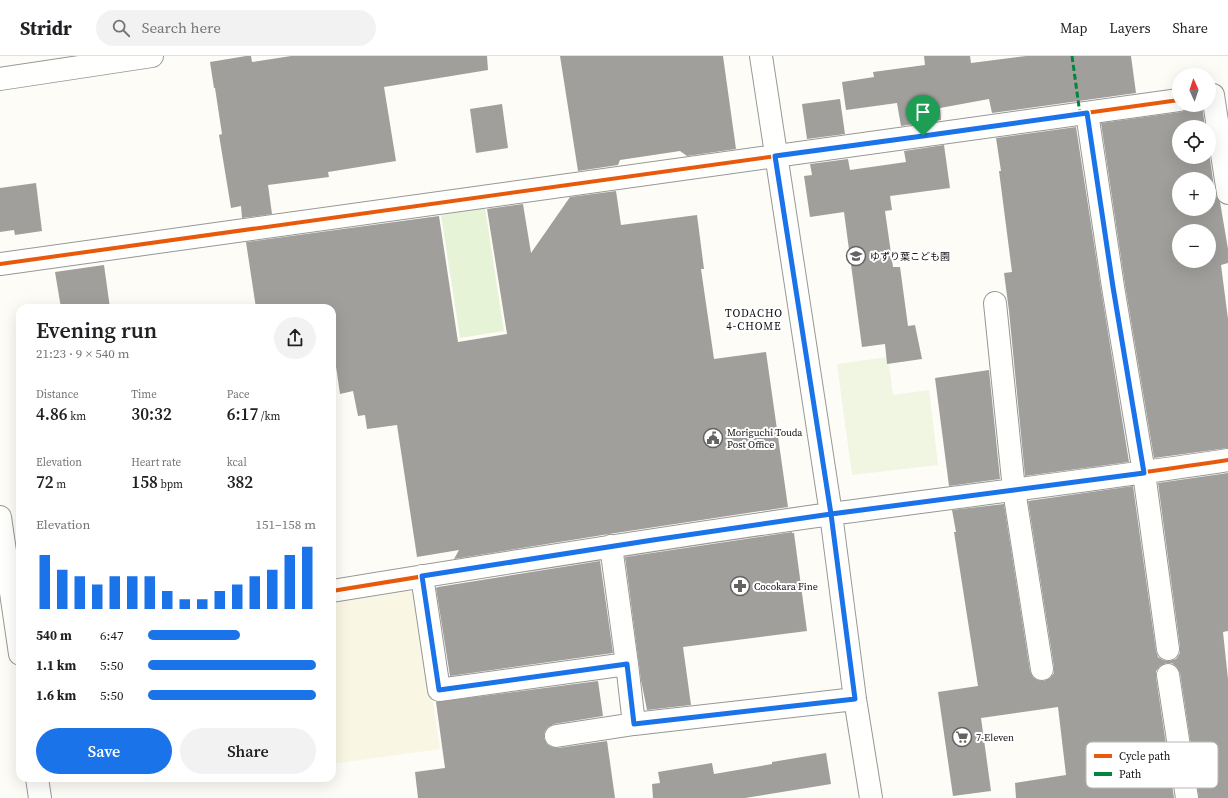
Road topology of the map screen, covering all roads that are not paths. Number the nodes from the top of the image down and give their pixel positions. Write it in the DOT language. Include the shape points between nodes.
graph roads {
  1 [pos="152,56"];
  2 [pos="761,56"];
  3 [pos="0,79"];
  4 [pos="1217,95"];
  5 [pos="1172,101"];
  6 [pos="1087,113"];
  7 [pos="775,156"];
  8 [pos="1228,193"];
  9 [pos="0,264"];
  10 [pos="995,303"];
  11 [pos="1228,460"];
  12 [pos="1144,473"];
  13 [pos="1014,490"];
  14 [pos="831,514"];
  15 [pos="0,517"];
  16 [pos="611,546"];
  17 [pos="422,576"];
  18 [pos="336,590"];
  19 [pos="15,637"];
  20 [pos="1168,649"];
  21 [pos="627,664"];
  22 [pos="1042,669"];
  23 [pos="1168,675"];
  24 [pos="855,699"];
  25 [pos="634,724"];
  26 [pos="556,736"];
  27 [pos="1178,742"];
  28 [pos="38,782"];
  29 [pos="1185,788"];
  30 [pos="40,798"];
  31 [pos="871,798"];
  32 [pos="1187,798"];
  1 -- 3 [label="street"];
  2 -- 7 [label="street"];
  4 -- 8 [label="street"];
  5 -- 6 [label="street"];
  6 -- 7 [label="street"];
  6 -- 12 [label="street"];
  7 -- 9 [label="street"];
  7 -- 14 [label="street"];
  10 -- 13 [label="street"];
  11 -- 12 [label="street"];
  12 -- 13 [label="street"];
  12 -- 20 [label="street"];
  13 -- 14 [label="street"];
  13 -- 22 [label="street"];
  14 -- 16 [label="street"];
  14 -- 24 [label="street"];
  15 -- 19 [label="street"];
  16 -- 17 [label="street"];
  16 -- 21 [label="street"];
  17 -- 18 [label="street"];
  17 -- 21 [label="street" via="439,690"];
  21 -- 25 [label="street"];
  23 -- 27 [label="street"];
  24 -- 25 [label="street"];
  24 -- 31 [label="street"];
  25 -- 26 [label="street"];
  28 -- 30 [label="street"];
  29 -- 32 [label="street"];
}
